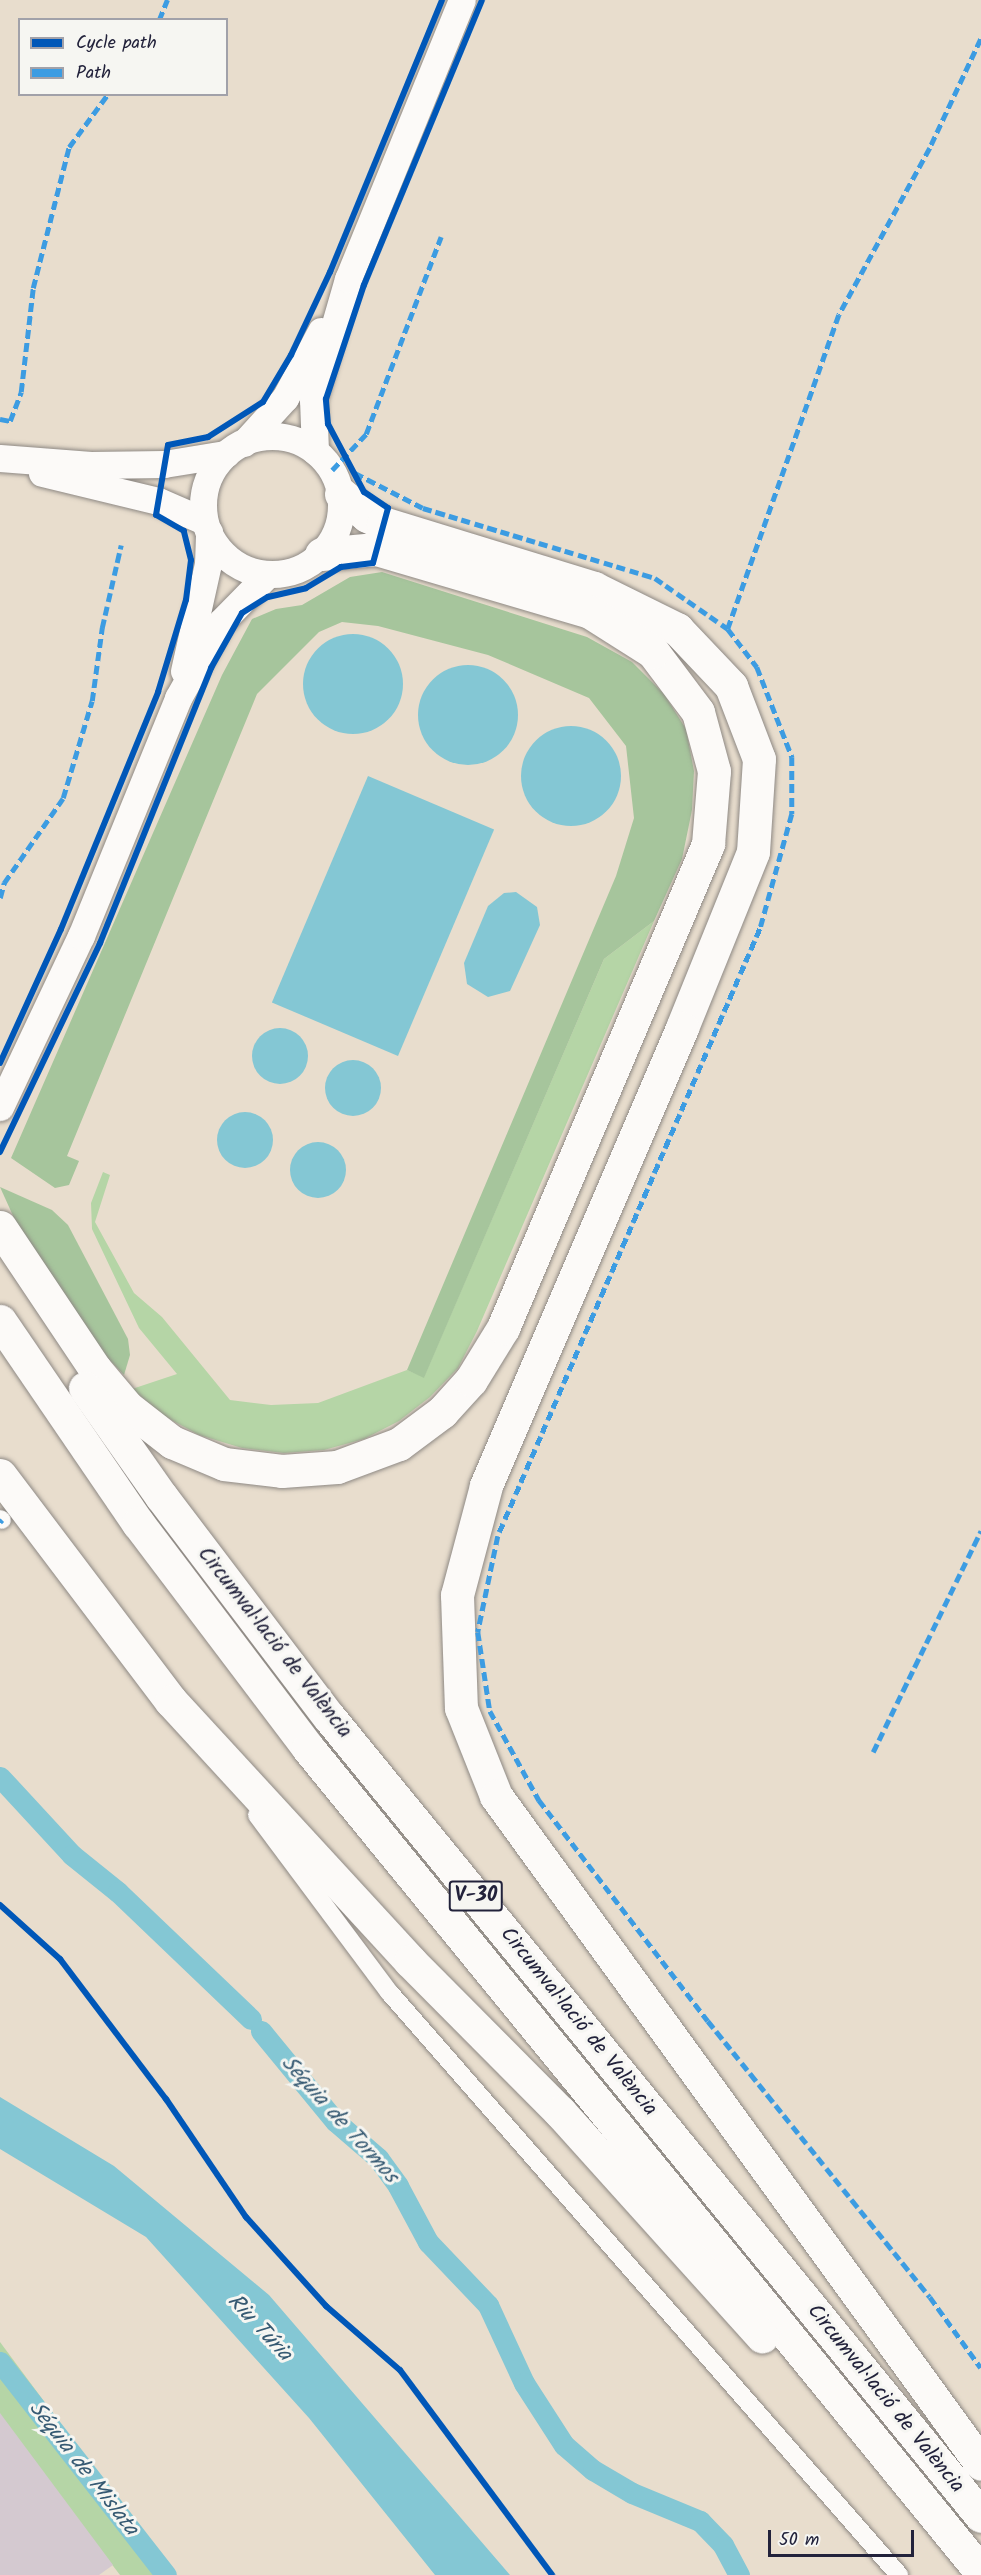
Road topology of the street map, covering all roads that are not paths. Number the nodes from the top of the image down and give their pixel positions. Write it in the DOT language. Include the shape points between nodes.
graph roads {
  1 [pos="462,0"];
  2 [pos="348,279"];
  3 [pos="235,448"];
  4 [pos="315,451"];
  5 [pos="0,459"];
  6 [pos="341,494"];
  7 [pos="206,526"];
  8 [pos="321,554"];
  9 [pos="268,574"];
  10 [pos="178,698"];
  11 [pos="0,1107"];
  12 [pos="3,1241"];
  13 [pos="0,1321"];
  14 [pos="0,1475"];
  15 [pos="171,1701"];
  16 [pos="981,2464"];
  17 [pos="981,2516"];
  18 [pos="941,2524"];
  19 [pos="981,2572"];
  20 [pos="899,2575"];
  1 -- 2 [label="main road"];
  2 -- 3 [label="main road" via="285,398"];
  2 -- 4 [label="main road" via="313,400"];
  3 -- 4 [label="main road" via="281,437"];
  3 -- 5 [label="main road" via="164,464 91,465"];
  3 -- 7 [label="main road" via="208,479"];
  4 -- 6 [label="main road" via="332,470"];
  5 -- 7 [label="main road" via="158,501"];
  6 -- 8 [label="main road" via="337,531"];
  6 -- 16 [label="highway" via="367,516 383,523 594,588 677,629 731,686 759,759 753,852 486,1486 457,1595 461,1708 496,1796"];
  7 -- 9 [label="main road" via="232,561"];
  7 -- 10 [label="main road" via="208,564"];
  8 -- 9 [label="main road" via="306,566"];
  8 -- 12 [label="highway" via="376,549 590,612 653,652 698,712 714,771 708,844 503,1328 471,1380 442,1412 399,1444 337,1467 282,1471 224,1464 172,1442 127,1407"];
  9 -- 10 [label="main road" via="222,622"];
  10 -- 11 [label="main road" via="81,936"];
  12 -- 17 [label="highway, Circumval·lació de València / V-30" via="81,1382 161,1496 330,1717"];
  13 -- 18 [label="highway, Circumval·lació de València / V-30" via="138,1523 308,1749"];
  14 -- 15 [label="highway"];
  15 -- 18 [label="highway" via="410,1961 560,2112 830,2412"];
  15 -- 20 [label="street" via="389,1992"];
  18 -- 19 [label="highway, Circumval·lació de València / V-30"];
}
